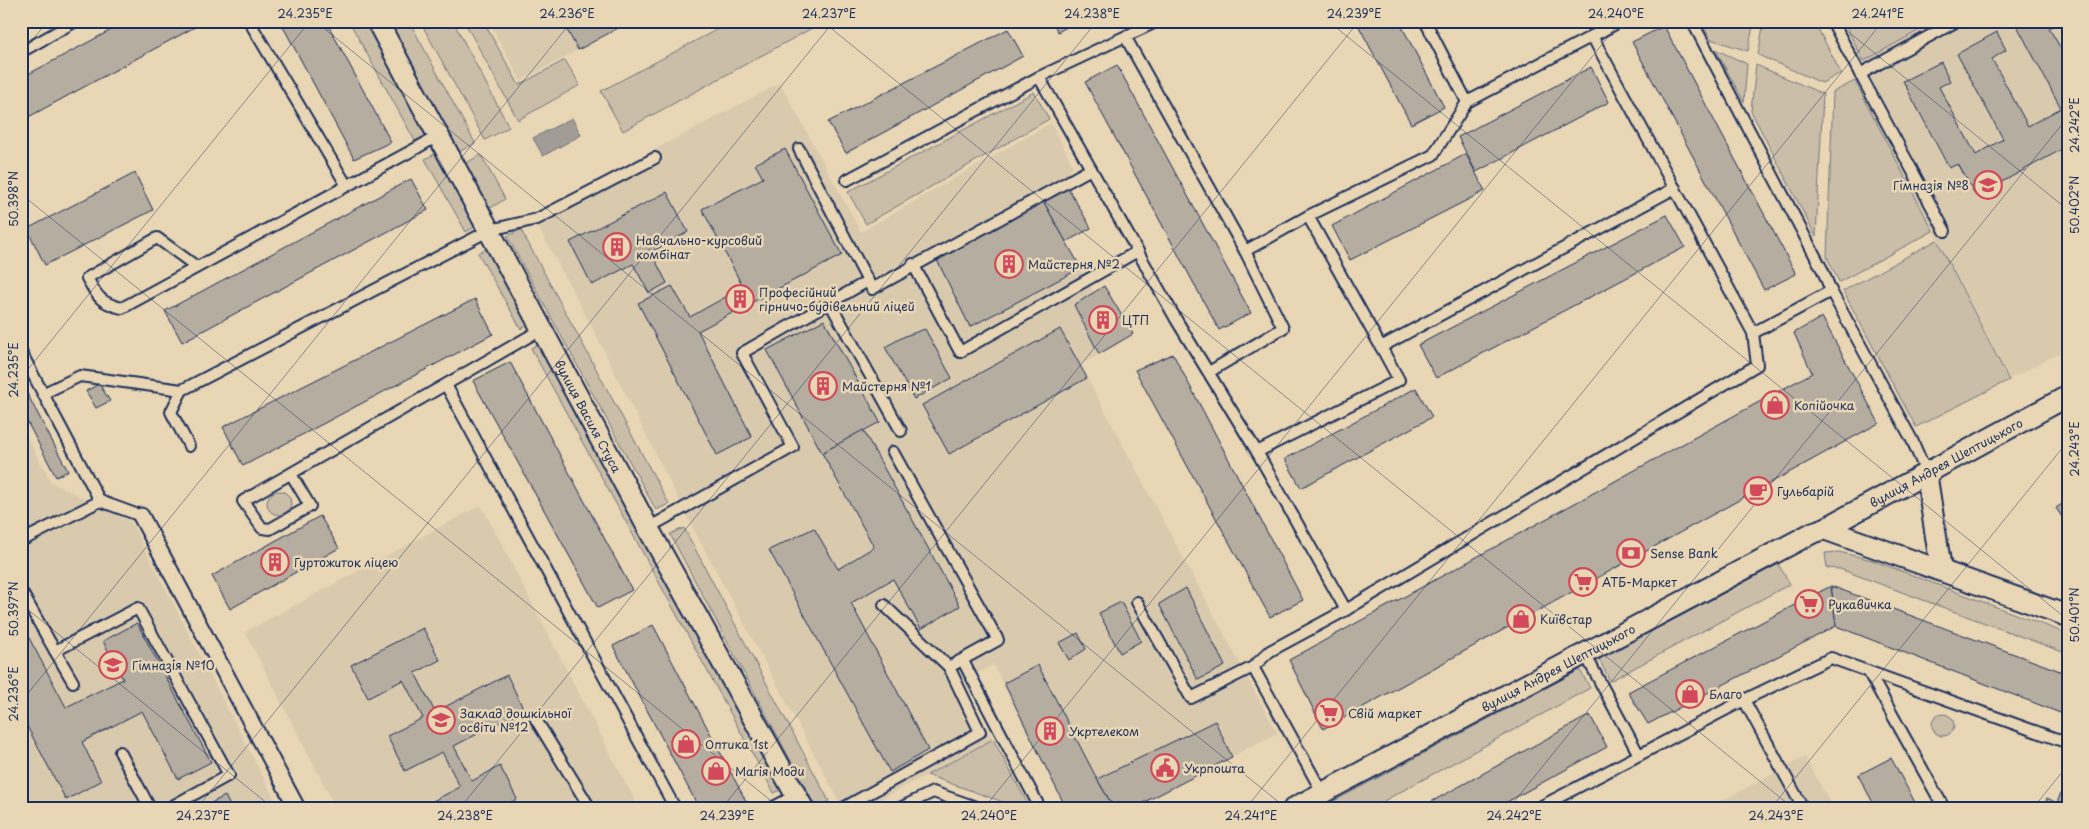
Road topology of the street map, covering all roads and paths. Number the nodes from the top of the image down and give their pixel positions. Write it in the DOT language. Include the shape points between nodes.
graph roads {
  1 [pos="76,21"];
  2 [pos="249,21"];
  3 [pos="377,21"];
  4 [pos="1158,21"];
  5 [pos="1426,21"];
  6 [pos="1621,21"];
  7 [pos="1692,21"];
  8 [pos="1832,21"];
  9 [pos="1957,21"];
  10 [pos="1592,36"];
  11 [pos="1126,38"];
  12 [pos="21,52"];
  13 [pos="1860,74"];
  14 [pos="1039,77"];
  15 [pos="1468,102"];
  16 [pos="438,136"];
  17 [pos="799,149"];
  18 [pos="655,158"];
  19 [pos="1091,169"];
  20 [pos="847,180"];
  21 [pos="347,186"];
  22 [pos="1675,188"];
  23 [pos="1308,216"];
  24 [pos="490,230"];
  25 [pos="1945,231"];
  26 [pos="1138,251"];
  27 [pos="1245,251"];
  28 [pos="913,264"];
  29 [pos="197,267"];
  30 [pos="868,281"];
  31 [pos="1831,291"];
  32 [pos="830,303"];
  33 [pos="542,329"];
  34 [pos="1753,332"];
  35 [pos="1381,347"];
  36 [pos="21,352"];
  37 [pos="1209,372"];
  38 [pos="446,385"];
  39 [pos="182,390"];
  40 [pos="44,393"];
  41 [pos="2068,396"];
  42 [pos="902,430"];
  43 [pos="189,446"];
  44 [pos="893,452"];
  45 [pos="1258,452"];
  46 [pos="1926,472"];
  47 [pos="291,474"];
  48 [pos="100,501"];
  49 [pos="141,516"];
  50 [pos="648,528"];
  51 [pos="1824,530"];
  52 [pos="21,541"];
  53 [pos="1941,569"];
  54 [pos="21,591"];
  55 [pos="1137,602"];
  56 [pos="884,605"];
  57 [pos="1346,610"];
  58 [pos="2068,616"];
  59 [pos="55,651"];
  60 [pos="1584,652"];
  61 [pos="963,661"];
  62 [pos="948,667"];
  63 [pos="1253,667"];
  64 [pos="1868,672"];
  65 [pos="73,682"];
  66 [pos="1744,700"];
  67 [pos="535,718"];
  68 [pos="2068,743"];
  69 [pos="120,752"];
  70 [pos="1639,755"];
  71 [pos="1322,792"];
  72 [pos="799,802"];
  73 [pos="150,808"];
  74 [pos="169,808"];
  75 [pos="297,808"];
  76 [pos="590,808"];
  77 [pos="675,808"];
  78 [pos="772,808"];
  79 [pos="843,808"];
  80 [pos="900,808"];
  81 [pos="979,808"];
  82 [pos="1040,808"];
  83 [pos="1294,808"];
  84 [pos="1538,808"];
  85 [pos="1803,808"];
  86 [pos="1944,808"];
  1 -- 12 [label="lane"];
  2 -- 21 [label="lane"];
  3 -- 16 [label="street, вулиця Василя Стуса"];
  4 -- 11 [label="lane"];
  5 -- 15 [label="lane"];
  6 -- 10 [label="lane"];
  7 -- 31 [label="lane"];
  8 -- 13 [label="lane"];
  9 -- 13 [label="lane"];
  10 -- 15 [label="lane"];
  10 -- 22 [label="lane"];
  11 -- 14 [label="lane"];
  11 -- 27 [label="lane"];
  13 -- 25 [label="lane"];
  14 -- 19 [label="lane"];
  14 -- 20 [label="lane"];
  15 -- 23 [label="lane" via="1433,155"];
  16 -- 21 [label="lane"];
  16 -- 24 [label="street, вулиця Василя Стуса"];
  17 -- 30 [label="lane"];
  18 -- 24 [label="lane" via="537,219"];
  19 -- 26 [label="lane"];
  19 -- 28 [label="lane"];
  21 -- 29 [label="lane"];
  22 -- 34 [label="lane"];
  22 -- 35 [label="lane"];
  23 -- 27 [label="lane"];
  23 -- 35 [label="lane"];
  24 -- 33 [label="street, вулиця Василя Стуса"];
  24 -- 39 [label="lane"];
  26 -- 28 [label="lane" via="960,352"];
  26 -- 37 [label="lane"];
  27 -- 37 [label="lane" via="1282,328"];
  28 -- 30 [label="lane" via="872,289"];
  29 -- 29 [label="lane" via="122,308 98,299 87,278 157,238"];
  30 -- 32 [label="lane"];
  31 -- 34 [label="lane"];
  31 -- 46 [label="lane"];
  32 -- 42 [label="lane"];
  32 -- 50 [label="lane" via="742,353 793,447"];
  33 -- 38 [label="lane"];
  33 -- 50 [label="street, вулиця Василя Стуса"];
  34 -- 57 [label="lane" via="1757,366"];
  35 -- 45 [label="lane" via="1399,380"];
  36 -- 40 [label="lane"];
  37 -- 45 [label="lane"];
  38 -- 47 [label="lane"];
  38 -- 77 [label="lane"];
  39 -- 40 [label="lane" via="80,376"];
  39 -- 43 [label="lane" via="171,412"];
  40 -- 48 [label="lane"];
  41 -- 46 [label="street, вулиця Андрея Шептицького"];
  44 -- 61 [label="lane" via="998,640"];
  45 -- 57 [label="lane"];
  46 -- 51 [label="street, вулиця Андрея Шептицького"];
  46 -- 53 [label="street"];
  47 -- 47 [label="lane" via="244,501 262,528 270,529 310,506"];
  48 -- 49 [label="lane"];
  48 -- 52 [label="lane"];
  49 -- 75 [label="street"];
  50 -- 72 [label="street, вулиця Василя Стуса"];
  51 -- 53 [label="street"];
  51 -- 60 [label="street, вулиця Андрея Шептицького" via="1812,532"];
  53 -- 58 [label="street"];
  54 -- 59 [label="lane"];
  55 -- 63 [label="lane" via="1191,698"];
  56 -- 62 [label="lane"];
  57 -- 63 [label="lane" via="1270,651"];
  59 -- 65 [label="lane"];
  59 -- 74 [label="lane" via="138,608 229,775"];
  60 -- 70 [label="lane"];
  60 -- 71 [label="street, вулиця Андрея Шептицького"];
  61 -- 62 [label="lane"];
  61 -- 82 [label="lane"];
  62 -- 79 [label="lane" via="980,732"];
  63 -- 71 [label="lane"];
  64 -- 66 [label="lane" via="1831,658"];
  64 -- 68 [label="lane"];
  64 -- 86 [label="lane"];
  66 -- 70 [label="lane"];
  66 -- 85 [label="lane"];
  67 -- 76 [label="lane"];
  69 -- 73 [label="lane"];
  70 -- 84 [label="lane"];
  71 -- 83 [label="street, вулиця Андрея Шептицького"];
  72 -- 78 [label="lane"];
  80 -- 81 [label="lane" via="933,792"];
}
